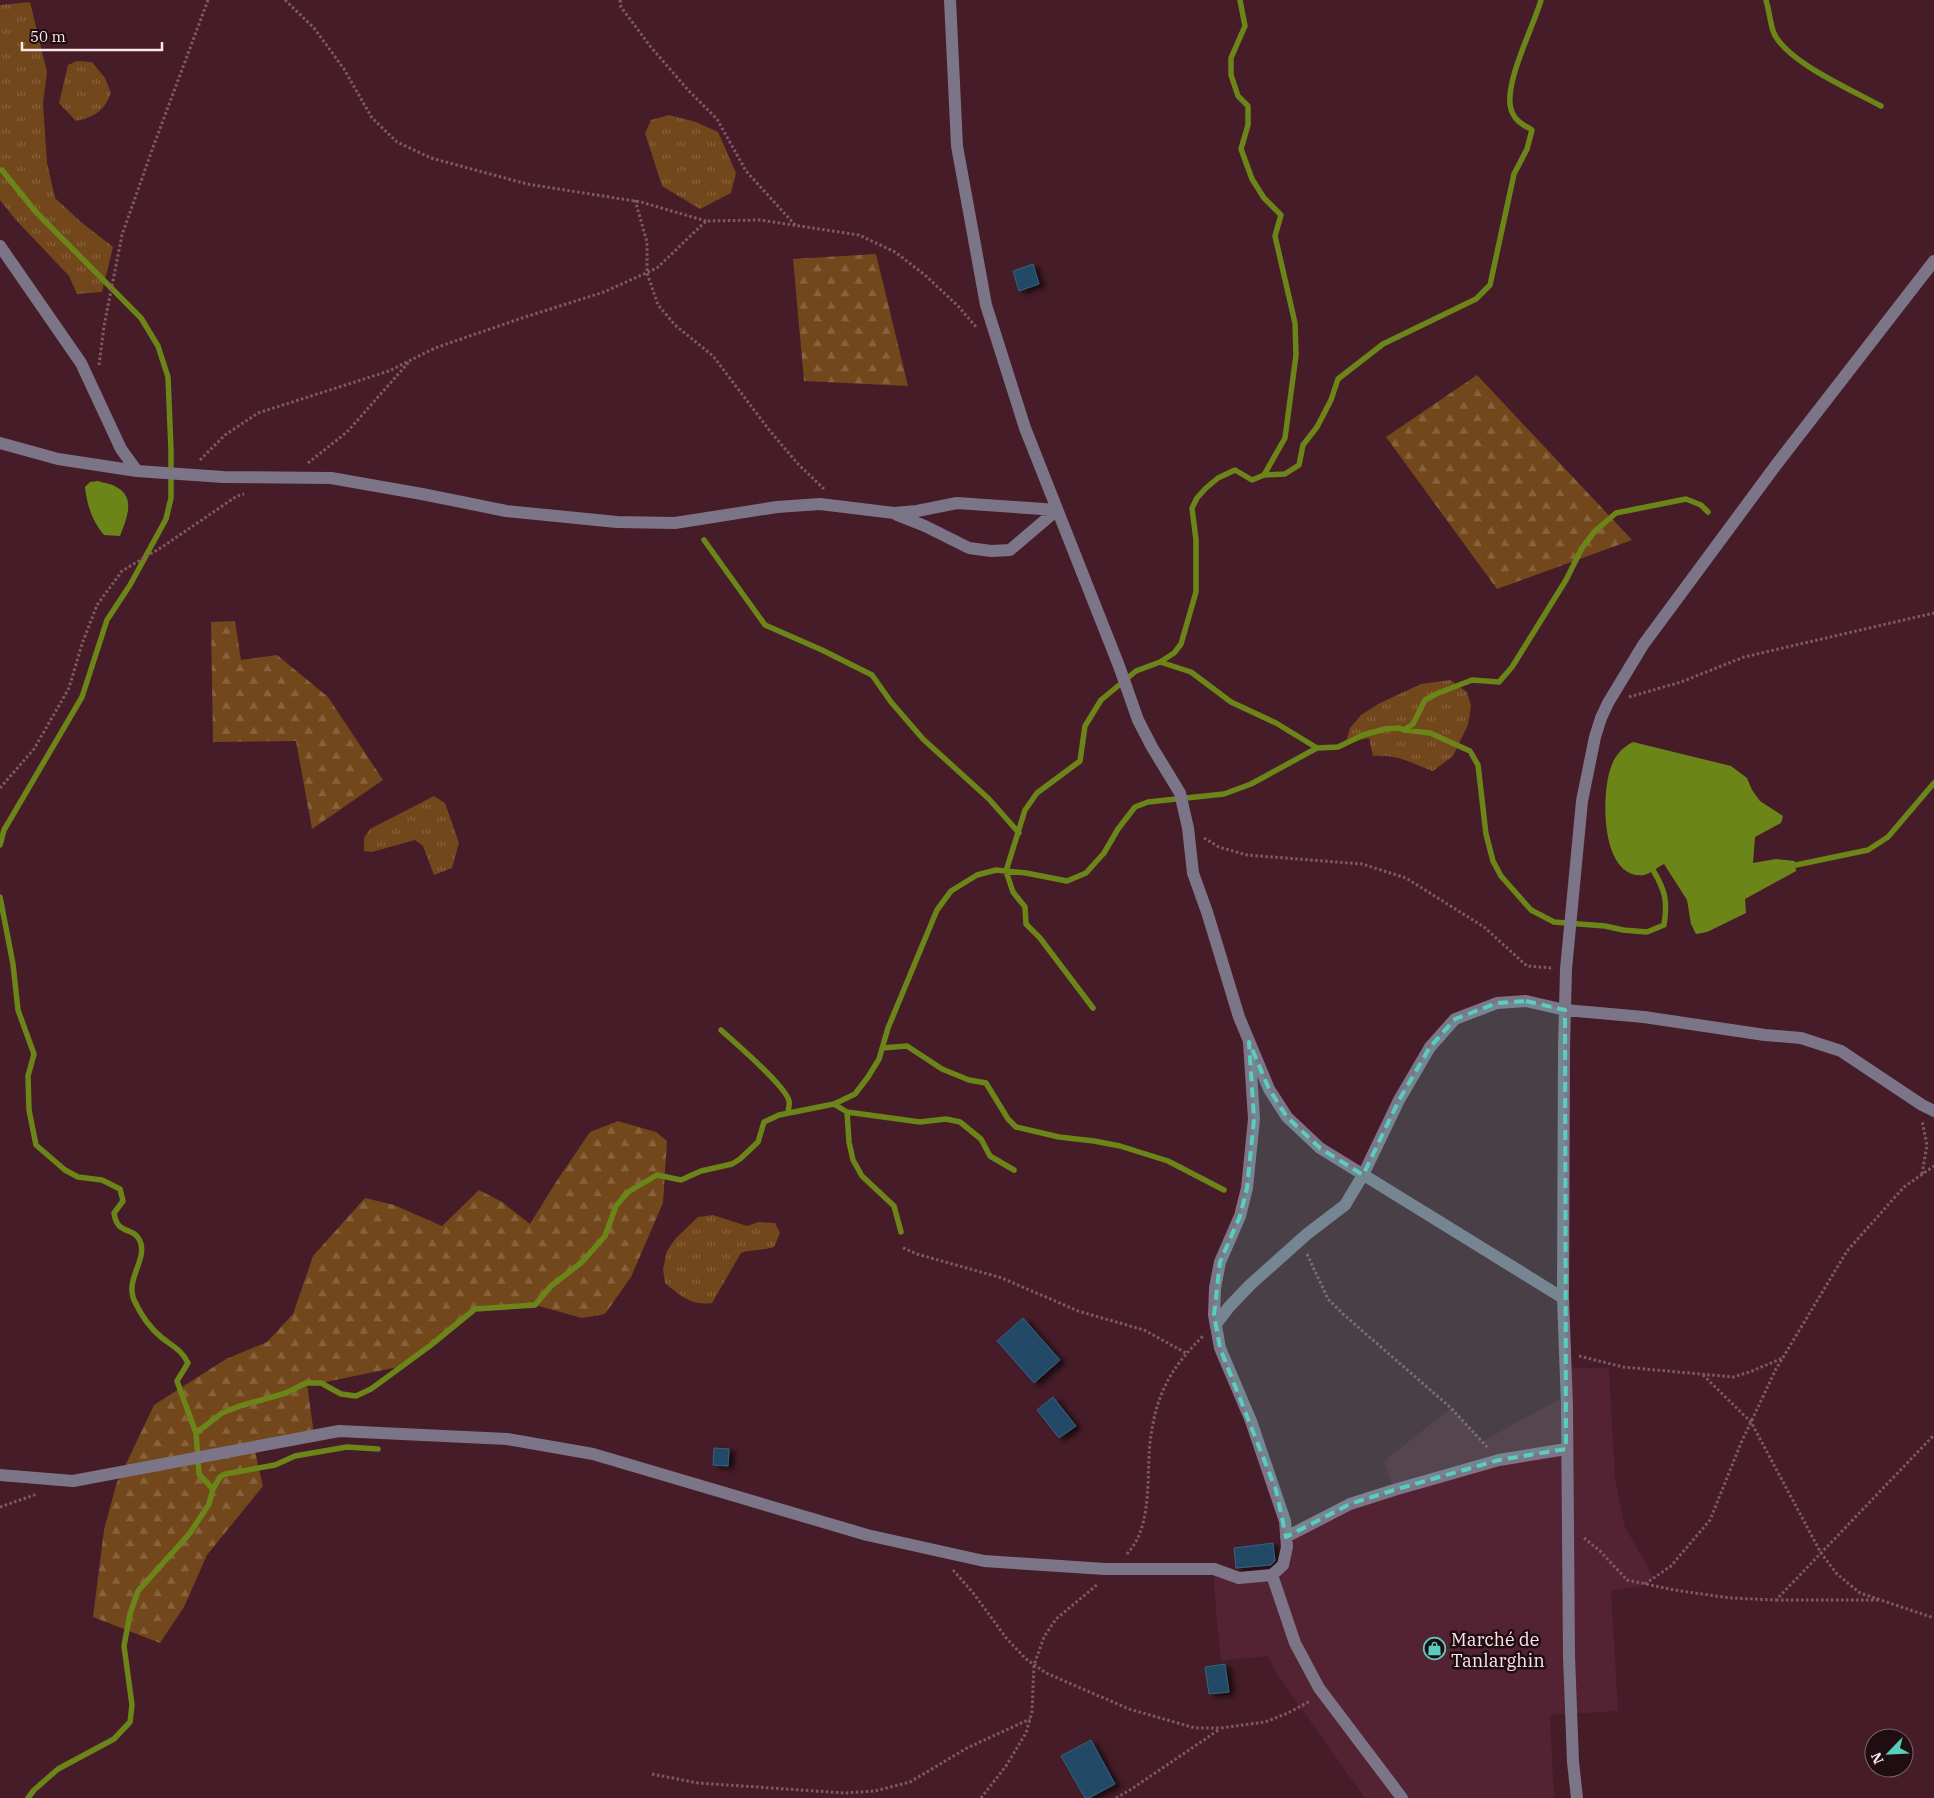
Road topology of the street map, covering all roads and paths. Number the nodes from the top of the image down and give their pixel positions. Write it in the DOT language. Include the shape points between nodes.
graph roads {
  1 [pos="208,0"];
  2 [pos="285,0"];
  3 [pos="620,0"];
  4 [pos="950,0"];
  5 [pos="635,200"];
  6 [pos="706,221"];
  7 [pos="796,226"];
  8 [pos="0,246"];
  9 [pos="1934,261"];
  10 [pos="647,273"];
  11 [pos="977,329"];
  12 [pos="411,360"];
  13 [pos="95,393"];
  14 [pos="0,443"];
  15 [pos="137,471"];
  16 [pos="184,474"];
  17 [pos="288,478"];
  18 [pos="245,493"];
  19 [pos="843,507"];
  20 [pos="1058,510"];
  21 [pos="894,513"];
  22 [pos="1934,613"];
  23 [pos="1608,703"];
  24 [pos="0,788"];
  25 [pos="1188,828"];
  26 [pos="1566,968"];
  27 [pos="1565,1010"];
  28 [pos="1249,1042"];
  29 [pos="1914,1099"];
  30 [pos="1934,1111"];
  31 [pos="1934,1166"];
  32 [pos="1363,1175"];
  33 [pos="1922,1175"];
  34 [pos="1301,1240"];
  35 [pos="903,1248"];
  36 [pos="1563,1298"];
  37 [pos="1216,1324"];
  38 [pos="1564,1352"];
  39 [pos="1186,1353"];
  40 [pos="1783,1357"];
  41 [pos="1703,1375"];
  42 [pos="1751,1422"];
  43 [pos="1934,1435"];
  44 [pos="1566,1449"];
  45 [pos="1499,1460"];
  46 [pos="0,1475"];
  47 [pos="1567,1526"];
  48 [pos="1286,1537"];
  49 [pos="936,1550"];
  50 [pos="1821,1553"];
  51 [pos="1272,1574"];
  52 [pos="1645,1584"];
  53 [pos="1776,1600"];
  54 [pos="1881,1600"];
  55 [pos="1934,1618"];
  56 [pos="1323,1694"];
  57 [pos="1030,1719"];
  58 [pos="1221,1728"];
  59 [pos="652,1774"];
  60 [pos="1116,1798"];
  61 [pos="1402,1798"];
  62 [pos="1577,1798"];
  1 -- 13 [label="path" via="122,235"];
  2 -- 5 [label="path" via="314,28 344,69 372,118 397,142 432,158 527,184"];
  3 -- 7 [label="path" via="621,7 650,46 717,120 746,171"];
  4 -- 20 [label="street" via="957,146 986,305 1025,428"];
  5 -- 6 [label="path"];
  5 -- 10 [label="path" via="647,242"];
  6 -- 7 [label="path" via="760,220"];
  6 -- 10 [label="path" via="657,268"];
  7 -- 11 [label="path" via="859,235 895,252 925,275"];
  8 -- 13 [label="street" via="81,364"];
  9 -- 23 [label="street" via="1776,465 1643,645"];
  10 -- 12 [label="path" via="604,292 444,345"];
  10 -- 19 [label="path" via="658,306 674,325 713,356 798,464"];
  12 -- 16 [label="path" via="389,371 258,414 225,435"];
  12 -- 17 [label="path" via="347,432"];
  13 -- 15 [label="street" via="120,449"];
  14 -- 15 [label="street" via="58,459"];
  15 -- 16 [label="street"];
  16 -- 17 [label="street"];
  17 -- 19 [label="street" via="331,478 506,512 617,522 676,523 777,507 820,504"];
  18 -- 24 [label="path" via="122,571 97,605 68,688 34,748"];
  19 -- 21 [label="street"];
  20 -- 21 [label="street" via="957,503"];
  20 -- 21 [label="street" via="1010,550 991,551 969,548"];
  20 -- 25 [label="street" via="1138,720 1180,793"];
  22 -- 23 [label="path" via="1744,657 1681,682"];
  23 -- 26 [label="street" via="1595,737 1582,801"];
  25 -- 26 [label="path" via="1219,847 1247,855 1362,864 1406,878 1484,927 1527,966"];
  25 -- 28 [label="street" via="1193,873 1238,1017"];
  26 -- 27 [label="street"];
  27 -- 29 [label="street" via="1802,1038 1842,1051"];
  27 -- 32 [label="street" via="1526,1000 1498,1003 1455,1018 1430,1048 1399,1100"];
  27 -- 36 [label="street"];
  28 -- 32 [label="street" via="1269,1090 1287,1117 1320,1148"];
  28 -- 37 [label="street" via="1254,1119 1247,1188 1240,1216 1220,1262"];
  29 -- 30 [label="street"];
  29 -- 33 [label="path" via="1927,1145"];
  31 -- 33 [label="path"];
  32 -- 34 [label="street" via="1345,1205"];
  32 -- 36 [label="street"];
  33 -- 40 [label="path" via="1904,1187 1847,1251"];
  34 -- 37 [label="street" via="1250,1285"];
  34 -- 45 [label="path" via="1328,1299 1451,1408"];
  35 -- 39 [label="path" via="1002,1278 1078,1311 1144,1330"];
  36 -- 38 [label="street"];
  37 -- 48 [label="street" via="1220,1348 1276,1490"];
  38 -- 41 [label="path" via="1624,1367"];
  38 -- 44 [label="street"];
  40 -- 41 [label="path" via="1733,1377"];
  40 -- 42 [label="path"];
  41 -- 42 [label="path"];
  42 -- 50 [label="path"];
  42 -- 52 [label="path" via="1710,1520 1671,1566"];
  43 -- 50 [label="path"];
  44 -- 45 [label="street"];
  44 -- 47 [label="street"];
  45 -- 48 [label="street" via="1350,1504"];
  46 -- 49 [label="street" via="73,1481 339,1431 507,1439 593,1454 867,1535"];
  47 -- 52 [label="path" via="1600,1551 1627,1580"];
  47 -- 62 [label="street" via="1569,1656"];
  48 -- 51 [label="street" via="1283,1565"];
  49 -- 51 [label="street" via="984,1561 1105,1569 1214,1570 1239,1578"];
  49 -- 58 [label="path" via="1007,1639 1026,1660 1046,1673 1129,1709 1195,1728"];
  50 -- 53 [label="path"];
  50 -- 54 [label="path" via="1837,1574 1860,1592"];
  51 -- 56 [label="street" via="1295,1643"];
  52 -- 53 [label="path" via="1730,1598"];
  53 -- 54 [label="path"];
  54 -- 55 [label="path"];
  56 -- 58 [label="path" via="1265,1722"];
  56 -- 61 [label="street"];
  57 -- 59 [label="path" via="967,1748 910,1782 875,1790 845,1793 708,1784"];
  58 -- 60 [label="path"];
}
